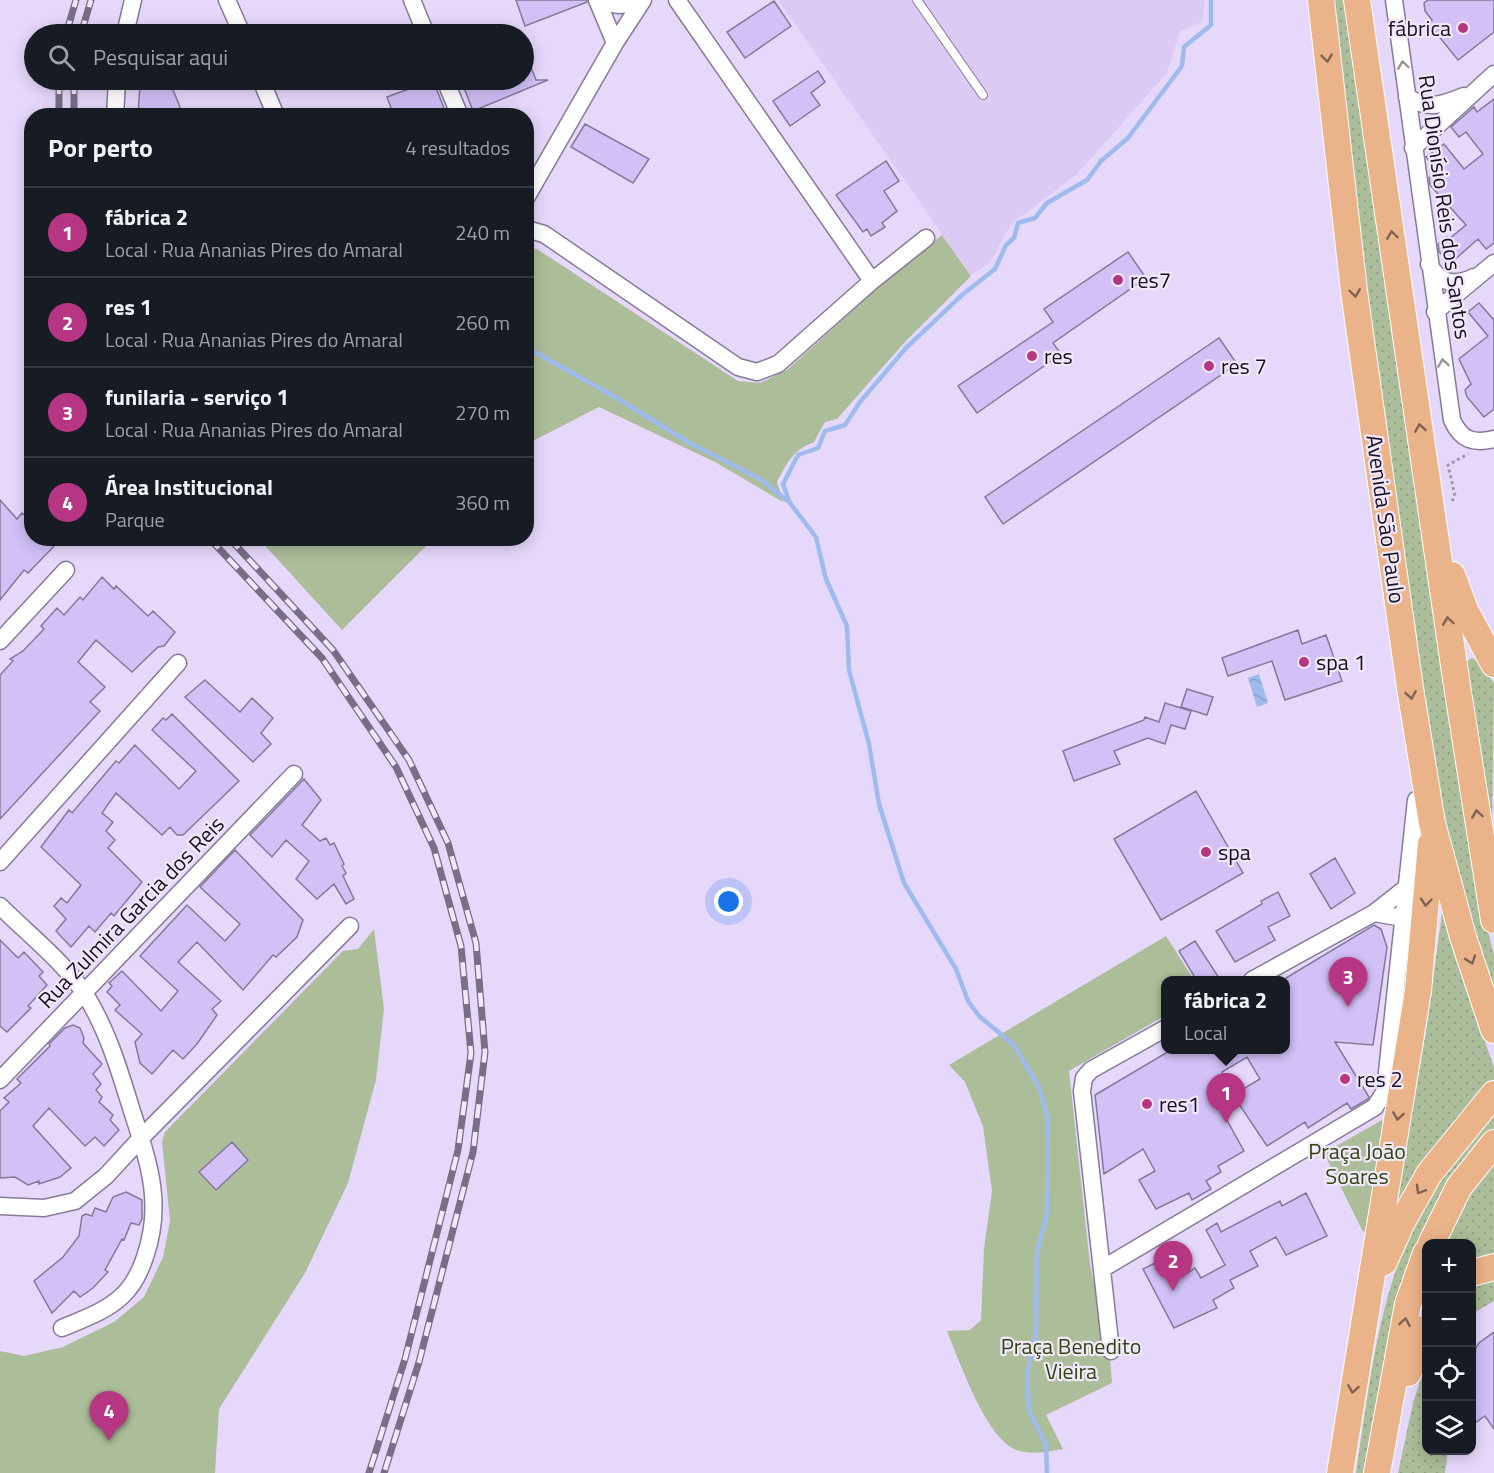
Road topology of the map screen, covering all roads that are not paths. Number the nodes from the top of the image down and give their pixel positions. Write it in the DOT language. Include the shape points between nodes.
graph roads {
  1 [pos="133,0"];
  2 [pos="227,0"];
  3 [pos="412,0"];
  4 [pos="597,0"];
  5 [pos="604,0"];
  6 [pos="637,0"];
  7 [pos="643,0"];
  8 [pos="677,0"];
  9 [pos="917,0"];
  10 [pos="1321,0"];
  11 [pos="1357,0"];
  12 [pos="1394,0"];
  13 [pos="127,24"];
  14 [pos="238,24"];
  15 [pos="422,24"];
  16 [pos="615,43"];
  17 [pos="1494,74"];
  18 [pos="116,90"];
  19 [pos="265,90"];
  20 [pos="449,90"];
  21 [pos="1473,93"];
  22 [pos="983,95"];
  23 [pos="1407,97"];
  24 [pos="115,108"];
  25 [pos="273,108"];
  26 [pos="457,108"];
  27 [pos="1413,148"];
  28 [pos="534,184"];
  29 [pos="534,231"];
  30 [pos="926,238"];
  31 [pos="1494,263"];
  32 [pos="1428,264"];
  33 [pos="1480,274"];
  34 [pos="872,281"];
  35 [pos="1435,312"];
  36 [pos="1494,439"];
  37 [pos="1442,502"];
  38 [pos="66,570"];
  39 [pos="0,642"];
  40 [pos="178,663"];
  41 [pos="1494,664"];
  42 [pos="294,774"];
  43 [pos="1426,809"];
  44 [pos="1494,840"];
  45 [pos="0,862"];
  46 [pos="1407,887"];
  47 [pos="0,906"];
  48 [pos="1374,913"];
  49 [pos="1493,916"];
  50 [pos="1403,918"];
  51 [pos="350,926"];
  52 [pos="1261,976"];
  53 [pos="84,993"];
  54 [pos="1494,1030"];
  55 [pos="1161,1031"];
  56 [pos="0,1080"];
  57 [pos="1494,1094"];
  58 [pos="141,1137"];
  59 [pos="1494,1143"];
  60 [pos="0,1206"];
  61 [pos="1433,1239"];
  62 [pos="1422,1264"];
  63 [pos="1494,1267"];
  64 [pos="1102,1269"];
  65 [pos="1476,1272"];
  66 [pos="1366,1310"];
  67 [pos="62,1328"];
  68 [pos="1422,1338"];
  69 [pos="1111,1352"];
  70 [pos="1382,1441"];
  71 [pos="1340,1473"];
  72 [pos="1377,1473"];
  1 -- 13 [label="street"];
  2 -- 14 [label="street"];
  3 -- 15 [label="street"];
  4 -- 16 [label="street"];
  5 -- 6 [label="street" via="617,5"];
  7 -- 16 [label="street"];
  8 -- 34 [label="street"];
  9 -- 22 [label="lane"];
  10 -- 43 [label="main road, Avenida São Paulo, one-way" via="1353,280 1423,762"];
  37 -- 11 [label="main road, Avenida São Paulo, one-way"];
  23 -- 12 [label="street, Rua Dionísio Reis dos Santos, one-way"];
  16 -- 28 [label="street"];
  17 -- 21 [label="street"];
  18 -- 24 [label="street"];
  19 -- 25 [label="street"];
  20 -- 26 [label="street"];
  21 -- 23 [label="street" via="1431,107"];
  21 -- 27 [label="street"];
  23 -- 27 [label="street, Rua Dionísio Reis dos Santos"];
  27 -- 32 [label="street, Rua Dionísio Reis dos Santos"];
  29 -- 34 [label="street" via="544,234 738,368 757,372 778,364"];
  30 -- 34 [label="street"];
  31 -- 33 [label="street"];
  32 -- 33 [label="street" via="1443,282 1465,282"];
  32 -- 35 [label="street, Rua Dionísio Reis dos Santos"];
  33 -- 35 [label="street"];
  36 -- 35 [label="street, Rua Dionísio Reis dos Santos, one-way" via="1466,440 1457,433"];
  37 -- 41 [label="main road" via="1462,602"];
  49 -- 37 [label="main road, Avenida São Paulo, one-way"];
  38 -- 39 [label="street"];
  40 -- 45 [label="street"];
  42 -- 53 [label="street, Rua Zulmira Garcia dos Reis"];
  43 -- 46 [label="street"];
  43 -- 54 [label="main road, Avenida São Paulo, one-way"];
  43 -- 66 [label="main road, one-way" via="1418,991"];
  44 -- 49 [label="main road"];
  46 -- 48 [label="street"];
  46 -- 50 [label="street"];
  47 -- 53 [label="street"];
  48 -- 50 [label="street"];
  48 -- 52 [label="street"];
  50 -- 64 [label="street" via="1385,1091 1375,1107"];
  51 -- 58 [label="street"];
  53 -- 56 [label="street, Rua Zulmira Garcia dos Reis"];
  53 -- 58 [label="street" via="101,1023"];
  55 -- 64 [label="street" via="1091,1070 1084,1078 1082,1091"];
  57 -- 66 [label="main road, one-way" via="1430,1174 1402,1222"];
  58 -- 60 [label="street" via="106,1176 75,1201 44,1208"];
  58 -- 67 [label="street" via="156,1203 152,1237 139,1275 123,1295 102,1311"];
  59 -- 61 [label="main road" via="1459,1187"];
  70 -- 62 [label="main road, one-way" via="1408,1304"];
  63 -- 65 [label="main road"];
  64 -- 69 [label="street"];
  66 -- 71 [label="main road, one-way"];
  68 -- 70 [label="main road"];
  70 -- 72 [label="main road"];
}
